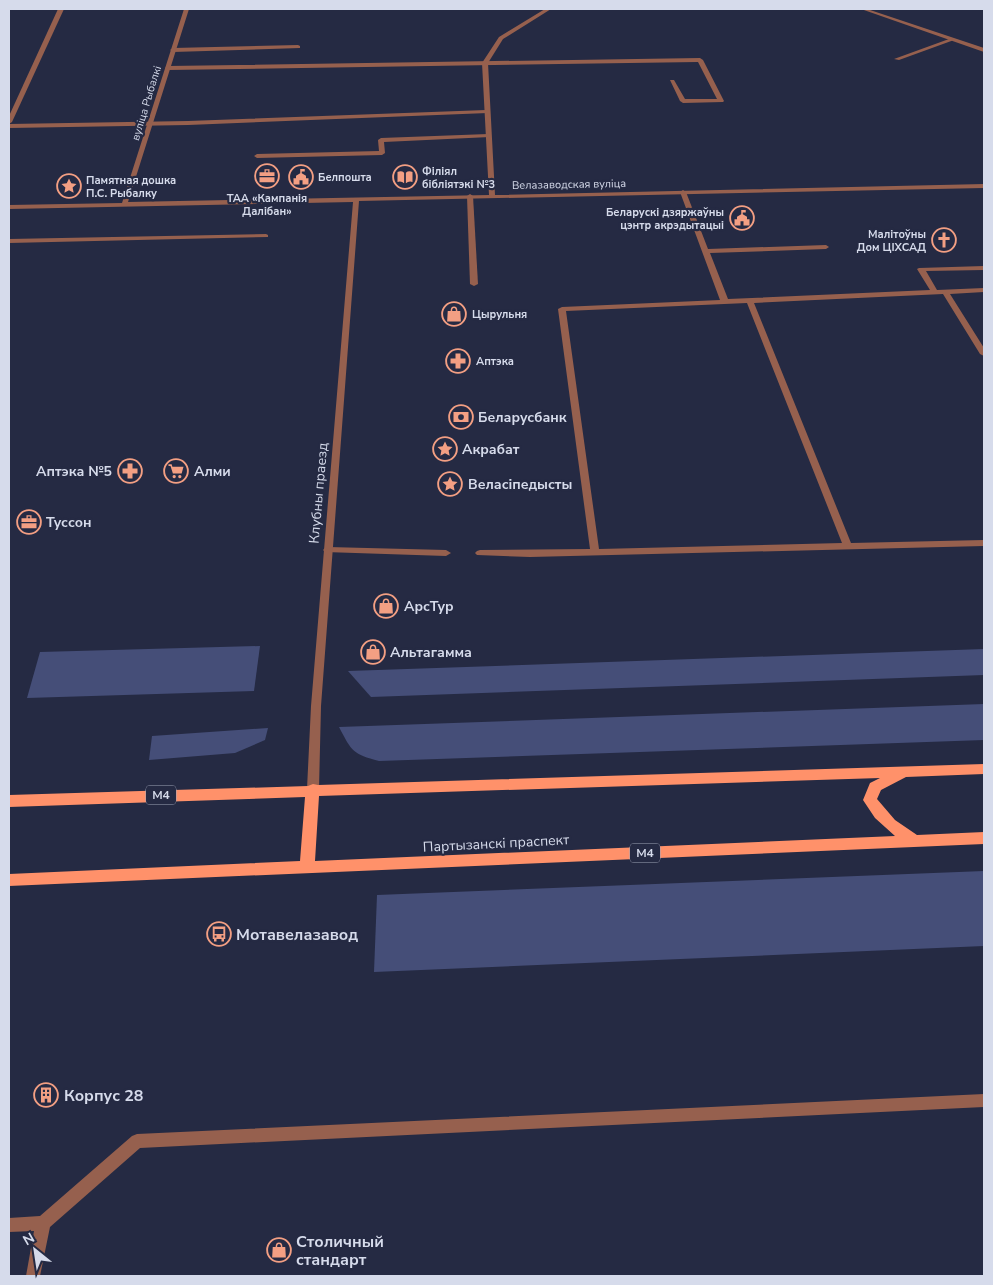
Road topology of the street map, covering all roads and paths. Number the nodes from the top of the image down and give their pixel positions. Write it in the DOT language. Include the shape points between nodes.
graph roads {
  1 [pos="61,9"];
  2 [pos="186,9"];
  3 [pos="548,9"];
  4 [pos="863,9"];
  5 [pos="951,40"];
  6 [pos="298,47"];
  7 [pos="173,50"];
  8 [pos="984,50"];
  9 [pos="897,59"];
  10 [pos="485,63"];
  11 [pos="168,68"];
  12 [pos="672,81"];
  13 [pos="486,112"];
  14 [pos="9,122"];
  15 [pos="150,123"];
  16 [pos="9,126"];
  17 [pos="488,136"];
  18 [pos="258,156"];
  19 [pos="984,186"];
  20 [pos="683,192"];
  21 [pos="492,195"];
  22 [pos="470,196"];
  23 [pos="356,199"];
  24 [pos="125,204"];
  25 [pos="9,207"];
  26 [pos="266,236"];
  27 [pos="9,241"];
  28 [pos="826,247"];
  29 [pos="706,251"];
  30 [pos="984,268"];
  31 [pos="474,284"];
  32 [pos="984,290"];
  33 [pos="945,292"];
  34 [pos="935,293"];
  35 [pos="750,301"];
  36 [pos="725,302"];
  37 [pos="984,354"];
  38 [pos="984,543"];
  39 [pos="846,545"];
  40 [pos="328,550"];
  41 [pos="595,552"];
  42 [pos="446,553"];
  43 [pos="480,553"];
  44 [pos="984,769"];
  45 [pos="903,772"];
  46 [pos="313,789"];
  47 [pos="9,800"];
  48 [pos="984,838"];
  49 [pos="915,841"];
  50 [pos="307,868"];
  51 [pos="9,880"];
  52 [pos="984,1100"];
  53 [pos="43,1223"];
  54 [pos="9,1225"];
  55 [pos="33,1276"];
  1 -- 14 [label="street"];
  2 -- 7 [label="street, вуліца Рыбалкі"];
  3 -- 10 [label="street" via="501,38"];
  4 -- 5 [label="street"];
  5 -- 8 [label="street"];
  5 -- 9 [label="street"];
  6 -- 7 [label="street"];
  7 -- 11 [label="street, вуліца Рыбалкі"];
  10 -- 11 [label="street"];
  10 -- 12 [label="street" via="700,60 721,101 683,101"];
  10 -- 13 [label="street"];
  11 -- 15 [label="street, вуліца Рыбалкі"];
  13 -- 15 [label="street"];
  13 -- 17 [label="street"];
  15 -- 16 [label="street"];
  15 -- 24 [label="street, вуліца Рыбалкі"];
  17 -- 18 [label="street" via="381,140 382,153"];
  17 -- 21 [label="street"];
  19 -- 20 [label="street, Велазаводская вуліца"];
  20 -- 21 [label="street, Велазаводская вуліца"];
  20 -- 29 [label="street"];
  21 -- 22 [label="street, Велазаводская вуліца"];
  22 -- 23 [label="street, Велазаводская вуліца"];
  22 -- 31 [label="street"];
  23 -- 24 [label="street, Велазаводская вуліца"];
  23 -- 40 [label="street, Клубны праезд"];
  24 -- 25 [label="street, Велазаводская вуліца"];
  26 -- 27 [label="street"];
  28 -- 29 [label="street"];
  29 -- 36 [label="street"];
  30 -- 34 [label="street" via="921,269"];
  32 -- 33 [label="street"];
  33 -- 34 [label="street"];
  33 -- 37 [label="street"];
  34 -- 35 [label="street"];
  35 -- 36 [label="street"];
  35 -- 39 [label="street"];
  36 -- 41 [label="street" via="562,309"];
  38 -- 39 [label="street"];
  39 -- 41 [label="street"];
  40 -- 42 [label="street"];
  40 -- 46 [label="street, Клубны праезд"];
  41 -- 43 [label="street"];
  44 -- 45 [label="main road, М4"];
  45 -- 46 [label="main road, М4"];
  45 -- 49 [label="main road" via="875,787 870,800 891,827"];
  46 -- 47 [label="main road, М4"];
  46 -- 50 [label="main road"];
  48 -- 49 [label="main road, Партызанскі праспект / М4"];
  49 -- 50 [label="main road, Партызанскі праспект / М4"];
  50 -- 51 [label="main road, Партызанскі праспект / М4"];
  52 -- 53 [label="street" via="137,1141"];
  53 -- 54 [label="street"];
  53 -- 55 [label="street"];
}
